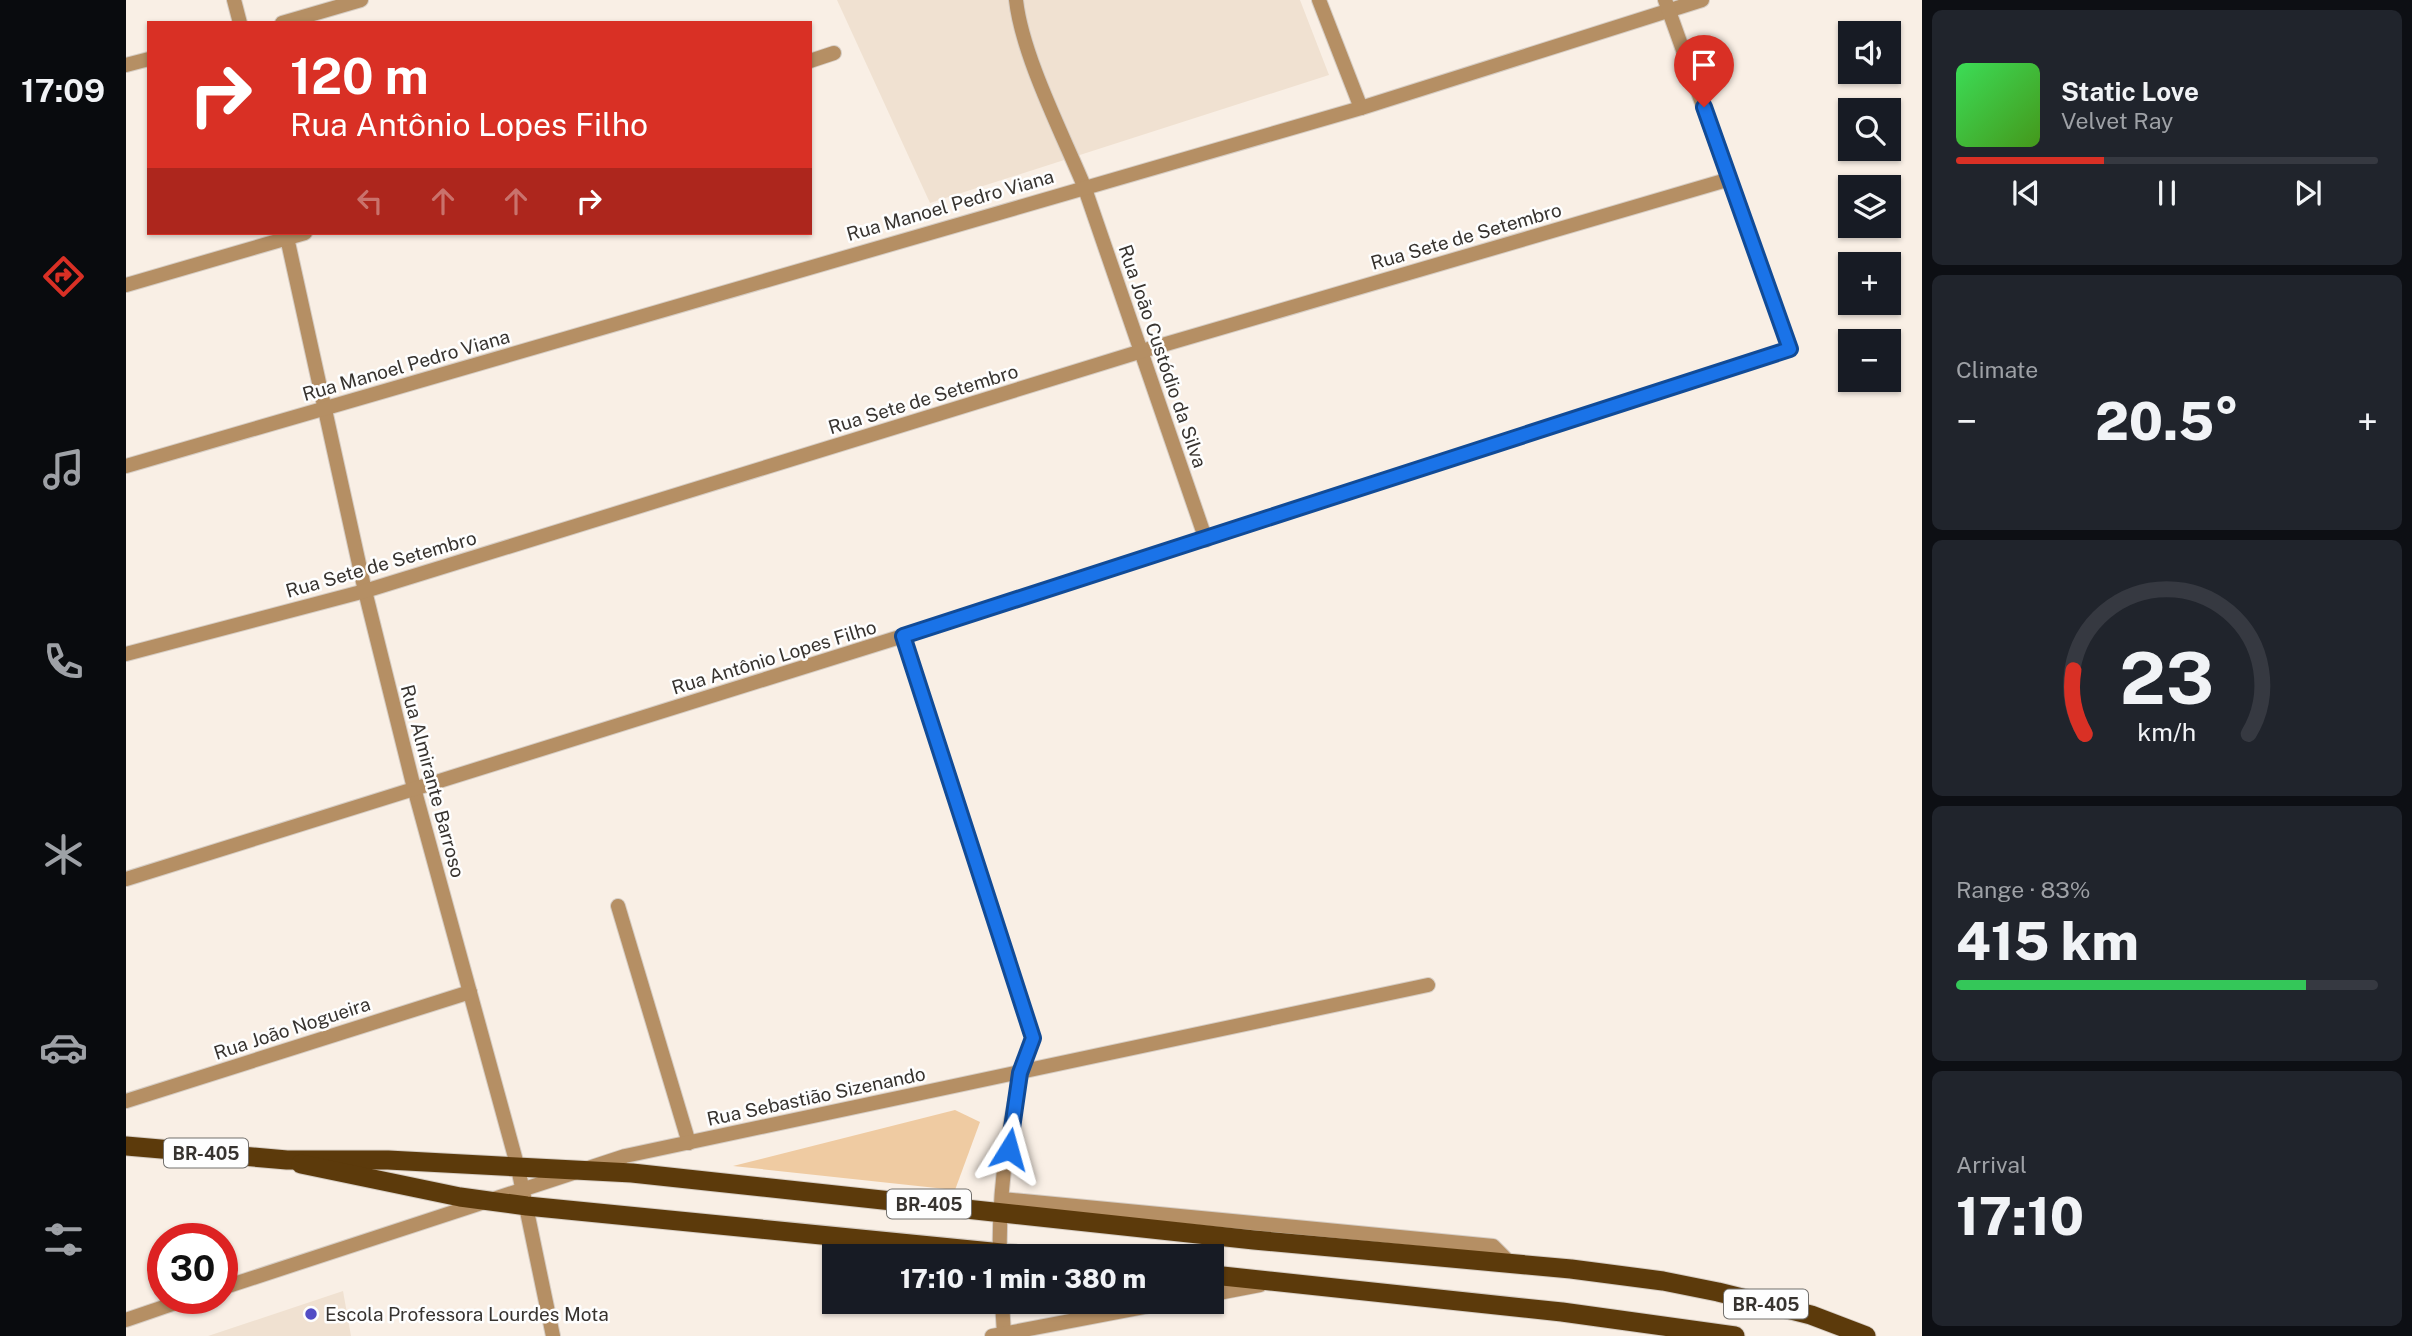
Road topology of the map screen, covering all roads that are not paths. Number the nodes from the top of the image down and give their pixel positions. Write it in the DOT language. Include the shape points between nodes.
graph roads {
  1 [pos="234,0"];
  2 [pos="361,0"];
  3 [pos="1016,0"];
  4 [pos="1319,0"];
  5 [pos="1702,0"];
  6 [pos="1667,6"];
  7 [pos="239,21"];
  8 [pos="289,21"];
  9 [pos="834,53"];
  10 [pos="147,60"];
  11 [pos="812,60"];
  12 [pos="126,65"];
  13 [pos="1361,108"];
  14 [pos="1730,179"];
  15 [pos="1084,186"];
  16 [pos="286,236"];
  17 [pos="126,285"];
  18 [pos="1142,351"];
  19 [pos="324,409"];
  20 [pos="126,466"];
  21 [pos="1206,540"];
  22 [pos="365,591"];
  23 [pos="903,636"];
  24 [pos="126,654"];
  25 [pos="414,788"];
  26 [pos="126,879"];
  27 [pos="618,906"];
  28 [pos="1428,985"];
  29 [pos="470,992"];
  30 [pos="1020,1073"];
  31 [pos="126,1101"];
  32 [pos="689,1143"];
  33 [pos="126,1146"];
  34 [pos="287,1160"];
  35 [pos="518,1168"];
  36 [pos="580,1171"];
  37 [pos="525,1197"];
  38 [pos="488,1201"];
  39 [pos="1001,1205"];
  40 [pos="910,1244"];
  41 [pos="1000,1244"];
  42 [pos="1224,1276"];
  43 [pos="1275,1282"];
  44 [pos="238,1283"];
  45 [pos="1224,1292"];
  46 [pos="147,1313"];
  47 [pos="1001,1314"];
  48 [pos="1107,1314"];
  49 [pos="126,1320"];
  50 [pos="998,1335"];
  51 [pos="553,1336"];
  52 [pos="1735,1336"];
  53 [pos="1867,1336"];
  1 -- 7 [label="street"];
  2 -- 8 [label="street"];
  3 -- 15 [label="street, Rua João Custódio da Silva" via="1030,53"];
  4 -- 13 [label="street"];
  5 -- 6 [label="street, Rua Manoel Pedro Viana"];
  6 -- 13 [label="street, Rua Manoel Pedro Viana"];
  6 -- 14 [label="street"];
  9 -- 11 [label="street"];
  10 -- 12 [label="street"];
  13 -- 15 [label="street, Rua Manoel Pedro Viana"];
  14 -- 18 [label="street, Rua Sete de Setembro"];
  14 -- 21 [label="street, Rua Antônio Lopes Filho" via="1790,349"];
  15 -- 18 [label="street, Rua João Custódio da Silva"];
  15 -- 19 [label="street, Rua Manoel Pedro Viana"];
  16 -- 17 [label="street"];
  16 -- 19 [label="street, Rua Almirante Barroso"];
  18 -- 21 [label="street, Rua João Custódio da Silva"];
  18 -- 22 [label="street, Rua Sete de Setembro"];
  19 -- 20 [label="street, Rua Manoel Pedro Viana"];
  19 -- 22 [label="street, Rua Almirante Barroso"];
  21 -- 23 [label="street, Rua Antônio Lopes Filho"];
  22 -- 24 [label="street, Rua Sete de Setembro"];
  22 -- 25 [label="street, Rua Almirante Barroso"];
  23 -- 25 [label="street, Rua Antônio Lopes Filho"];
  23 -- 30 [label="street" via="1033,1038"];
  25 -- 26 [label="street, Rua Antônio Lopes Filho"];
  25 -- 29 [label="street, Rua Almirante Barroso"];
  27 -- 32 [label="street"];
  28 -- 30 [label="street, Rua Sebastião Sizenando"];
  29 -- 31 [label="street, Rua João Nogueira"];
  29 -- 35 [label="street, Rua Almirante Barroso"];
  30 -- 32 [label="street, Rua Sebastião Sizenando"];
  30 -- 39 [label="street"];
  32 -- 36 [label="street, Rua Sebastião Sizenando"];
  33 -- 34 [label="highway, BR-405"];
  34 -- 35 [label="highway, BR-405"];
  34 -- 38 [label="highway, BR-405"];
  35 -- 36 [label="highway, BR-405"];
  35 -- 37 [label="street, Rua Almirante Barroso"];
  36 -- 37 [label="street, Rua Sebastião Sizenando"];
  36 -- 39 [label="highway, BR-405"];
  37 -- 38 [label="highway, BR-405"];
  37 -- 40 [label="highway, BR-405"];
  37 -- 51 [label="street, Rua Almirante Barroso"];
  38 -- 44 [label="street"];
  39 -- 41 [label="street"];
  39 -- 53 [label="highway, BR-405" via="1663,1281 1811,1315"];
  42 -- 43 [label="highway, BR-405"];
  43 -- 45 [label="street"];
  43 -- 52 [label="highway, BR-405" via="1562,1312"];
  46 -- 49 [label="street"];
  47 -- 50 [label="street"];
  48 -- 50 [label="street"];
}
